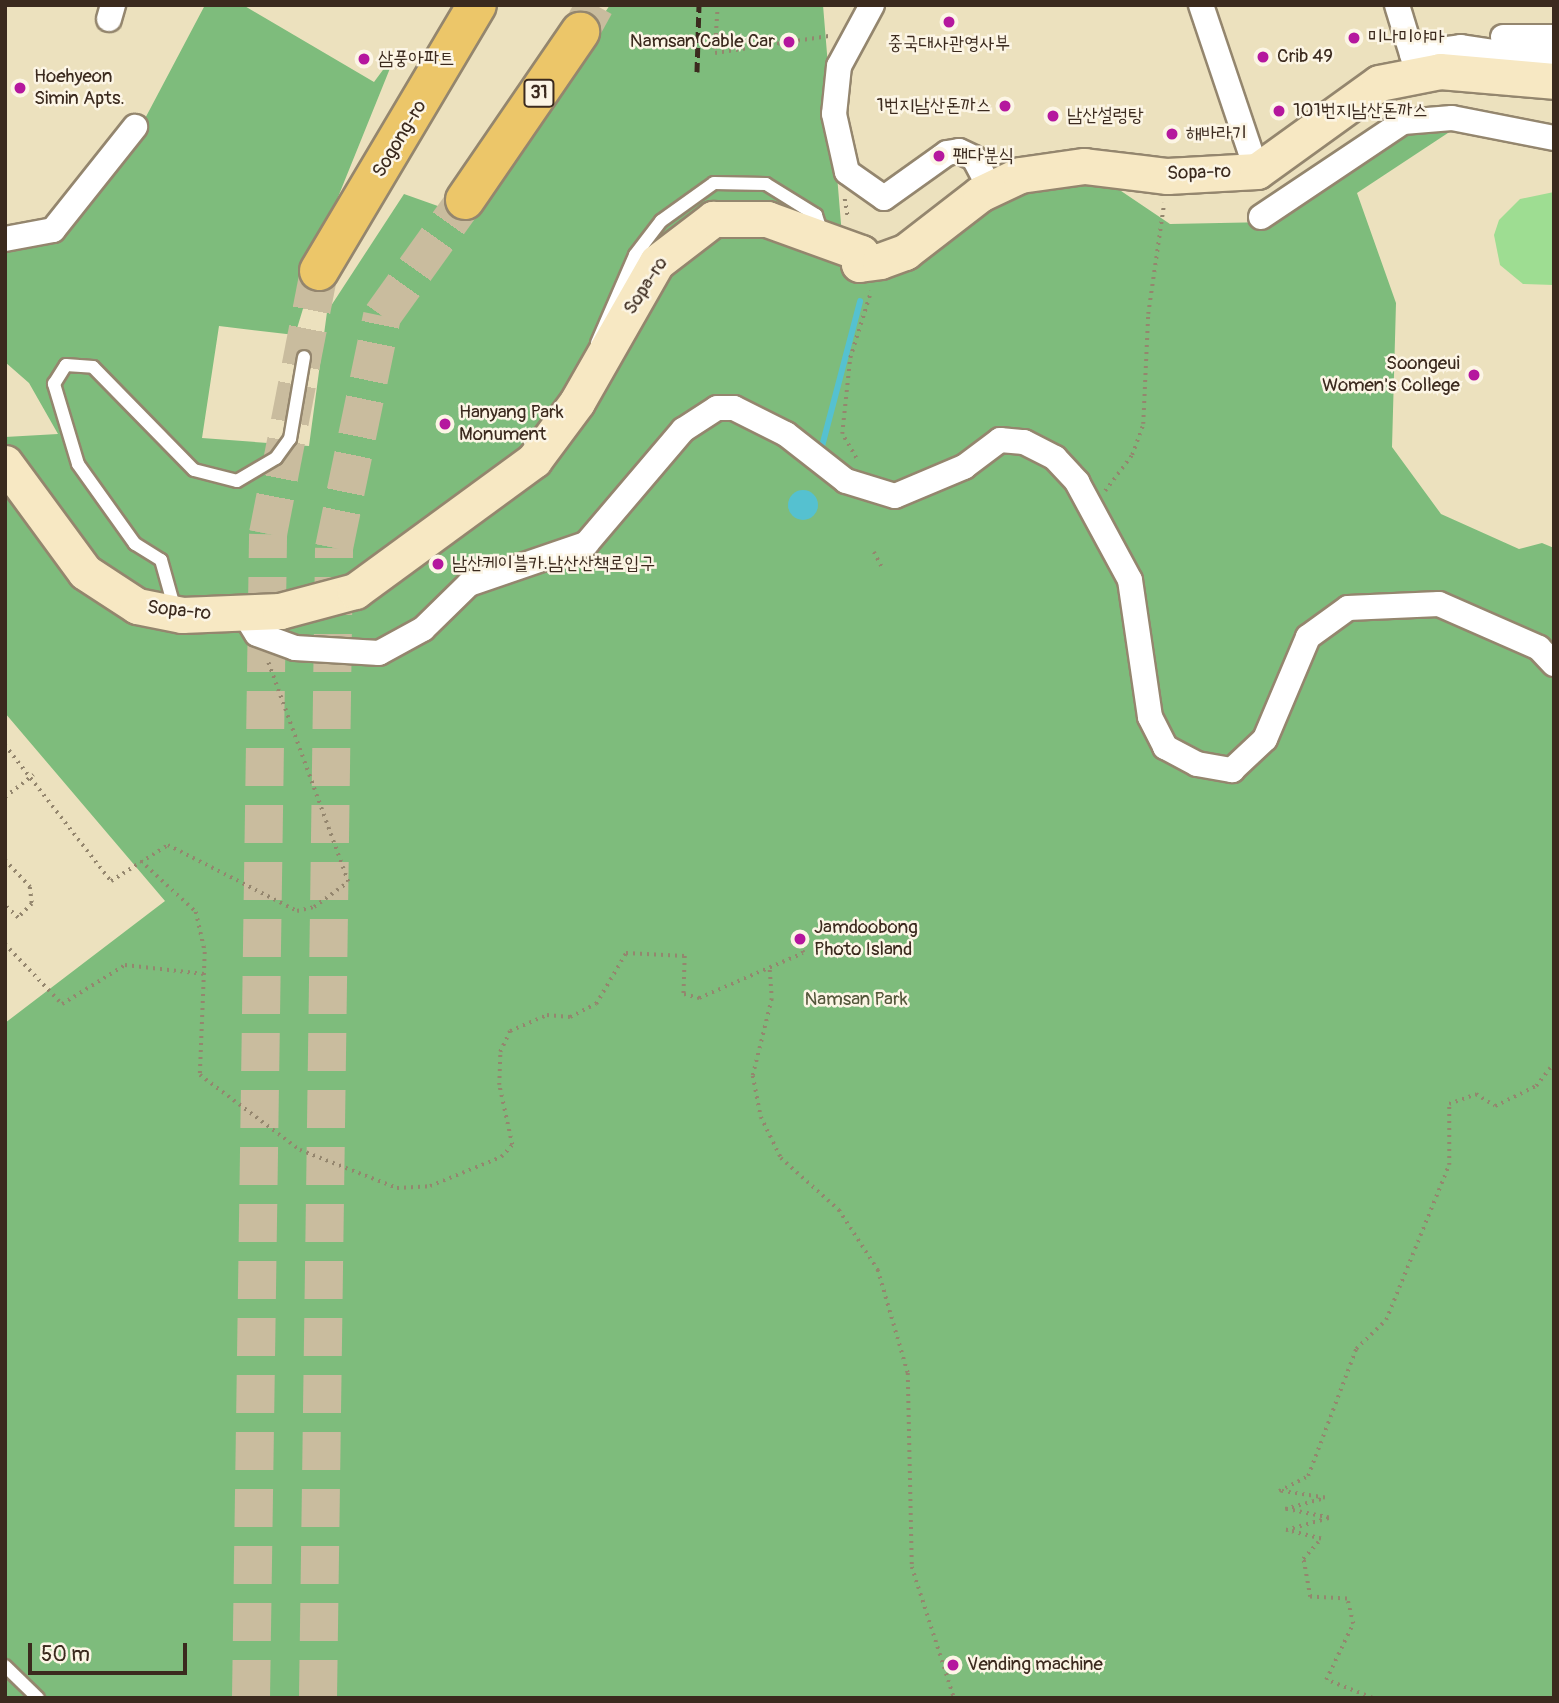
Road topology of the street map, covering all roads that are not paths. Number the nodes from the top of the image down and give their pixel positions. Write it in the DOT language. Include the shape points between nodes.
graph roads {
  1 [pos="477,5"];
  2 [pos="848,5"];
  3 [pos="872,5"];
  4 [pos="1201,5"];
  5 [pos="1397,5"];
  6 [pos="580,32"];
  7 [pos="852,33"];
  8 [pos="1554,37"];
  9 [pos="1554,61"];
  10 [pos="1415,63"];
  11 [pos="1466,72"];
  12 [pos="1554,81"];
  13 [pos="135,127"];
  14 [pos="1554,138"];
  15 [pos="1256,172"];
  16 [pos="990,188"];
  17 [pos="465,200"];
  18 [pos="1261,217"];
  19 [pos="5,239"];
  20 [pos="319,271"];
  21 [pos="304,357"];
  22 [pos="5,463"];
  23 [pos="176,613"];
  24 [pos="251,624"];
  25 [pos="1554,664"];
  26 [pos="5,1666"];
  27 [pos="38,1698"];
  1 -- 20 [label="main road, Sogong-ro"];
  2 -- 7 [label="street"];
  3 -- 7 [label="street"];
  4 -- 15 [label="street"];
  5 -- 10 [label="street"];
  6 -- 17 [label="main road, 31"];
  7 -- 16 [label="street" via="839,66 834,114 847,172 884,198 947,153 960,151 974,158"];
  8 -- 11 [label="street" via="1474,33 1466,42"];
  9 -- 10 [label="street" via="1461,47"];
  10 -- 11 [label="street, Sopa-ro"];
  10 -- 15 [label="street, Sopa-ro" via="1345,102 1289,152"];
  11 -- 12 [label="street, Sopa-ro"];
  13 -- 19 [label="street" via="53,230"];
  14 -- 18 [label="street" via="1452,118 1403,122"];
  15 -- 16 [label="street, Sopa-ro" via="1167,176 1084,166 1020,175"];
  16 -- 24 [label="street, Sopa-ro" via="905,251 871,257 825,244 767,219 713,219 657,262 593,374 534,460 409,556 355,591"];
  21 -- 23 [label="lane" via="290,439 276,458 237,481 194,470 93,367 66,365 54,384 78,464 135,544 161,559"];
  22 -- 23 [label="street, Sopa-ro" via="85,572 137,606"];
  23 -- 24 [label="street, Sopa-ro"];
  24 -- 25 [label="street" via="295,648 379,653 422,629 469,584 586,544 683,430 717,408 757,416 839,477 895,496 964,467 1000,440 1024,442 1055,458 1091,509 1130,580 1150,716 1165,747 1196,764 1232,770 1265,739 1308,637 1348,608 1439,604 1539,648"];
  26 -- 27 [label="lane"];
}
